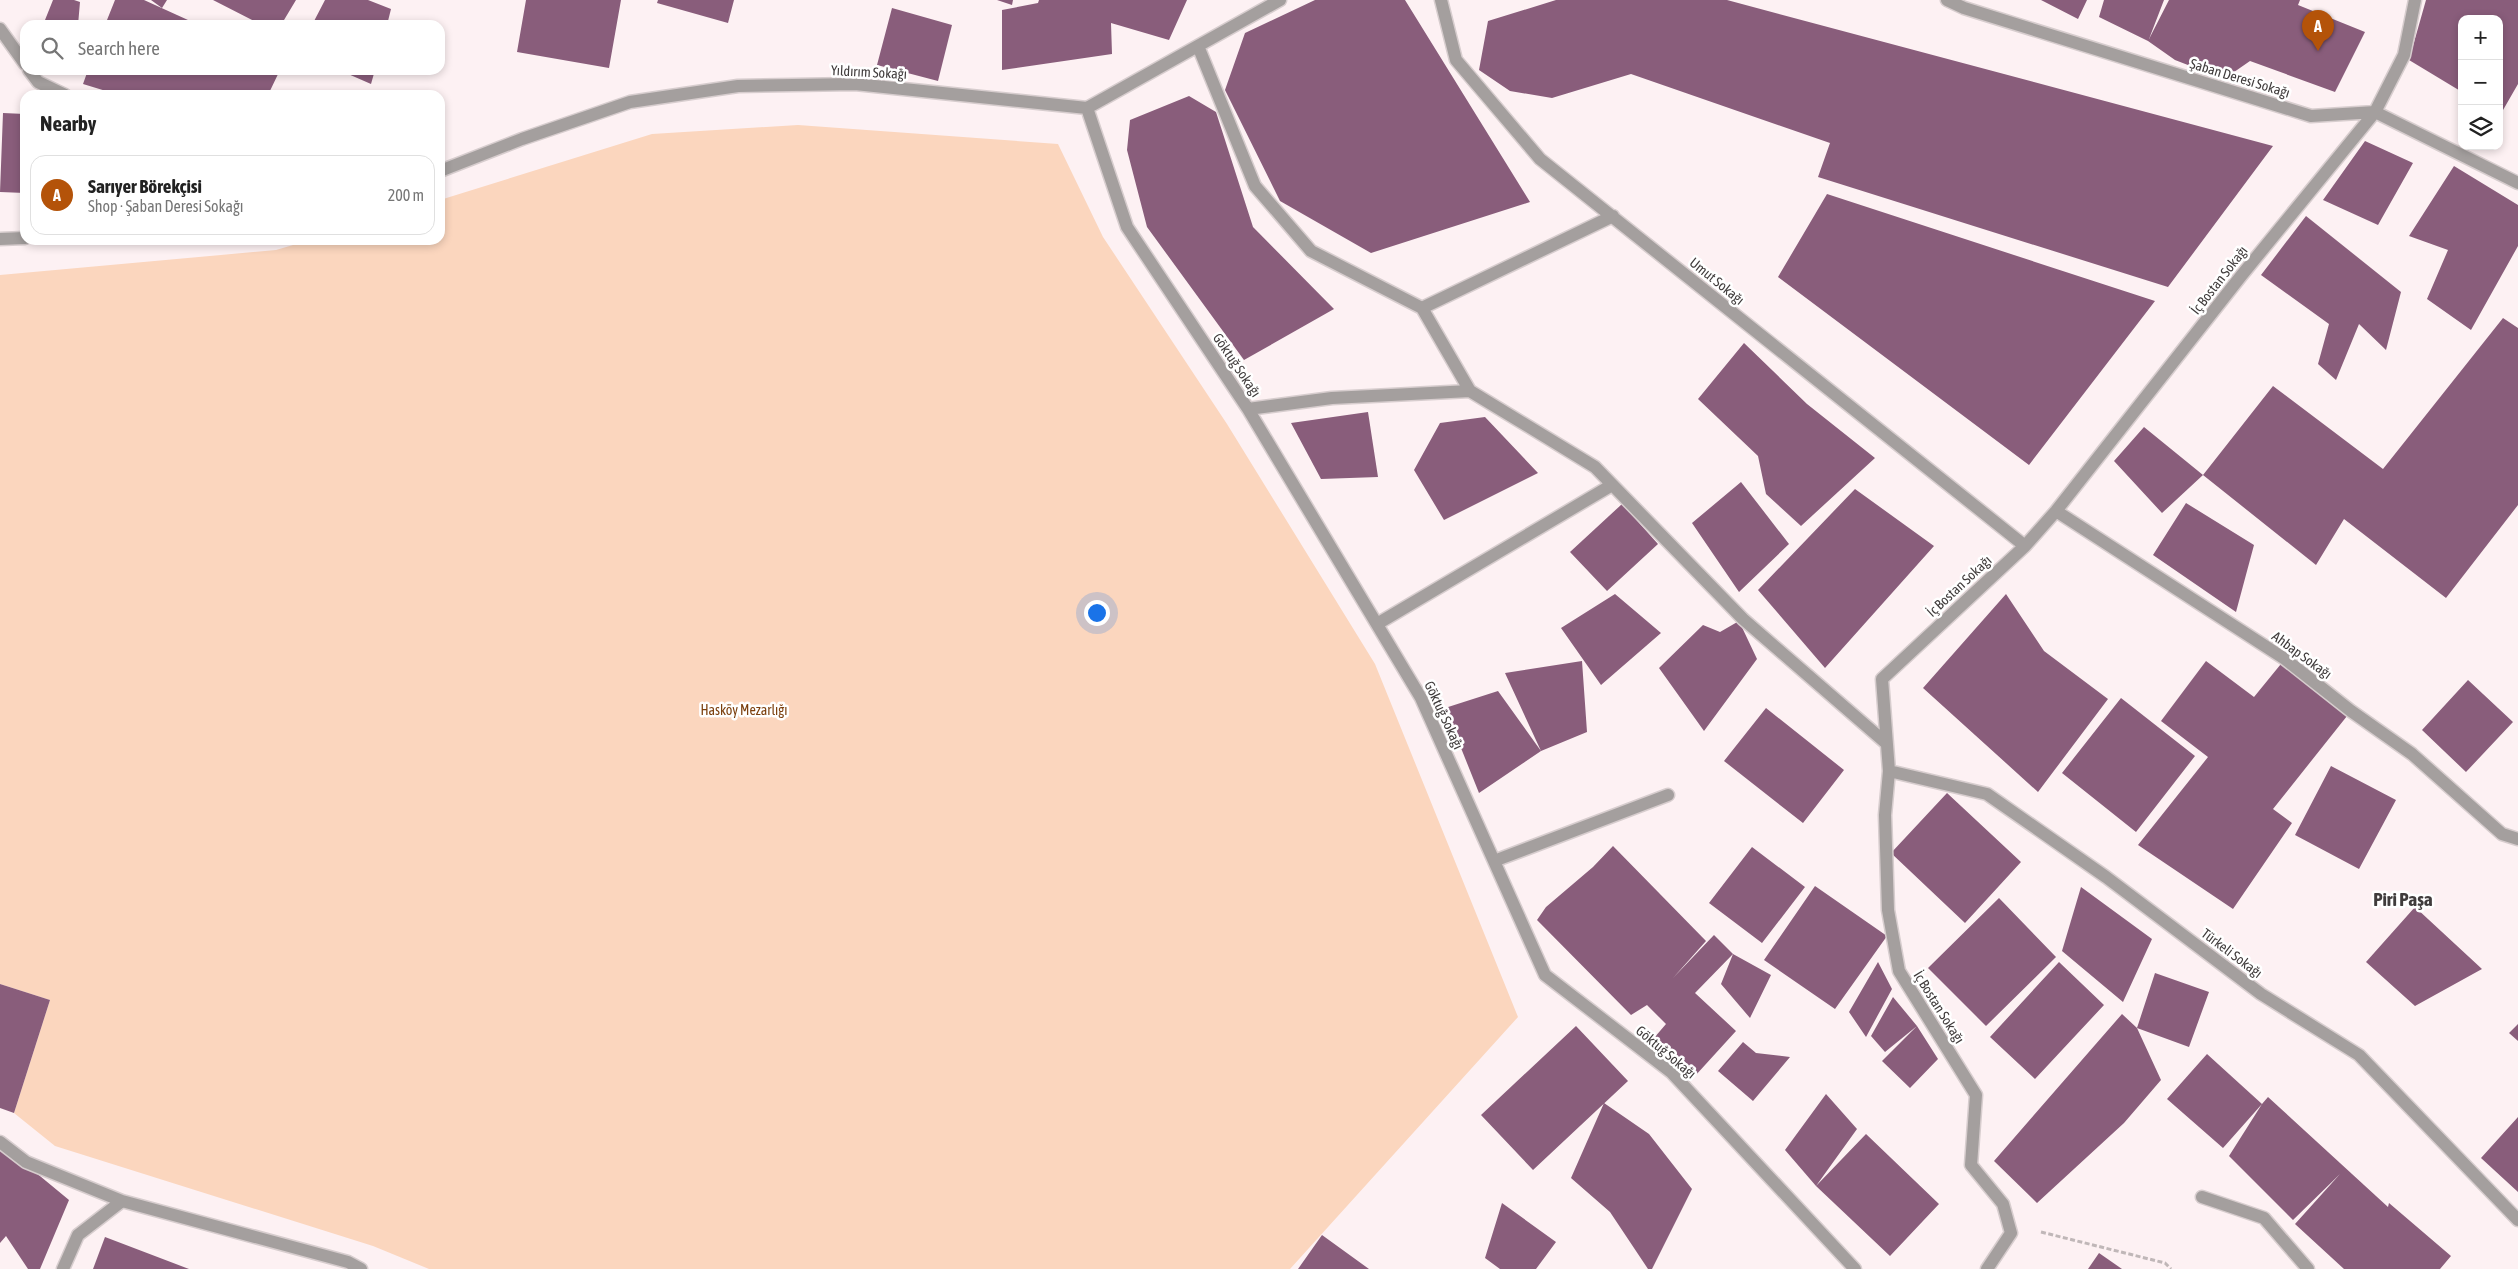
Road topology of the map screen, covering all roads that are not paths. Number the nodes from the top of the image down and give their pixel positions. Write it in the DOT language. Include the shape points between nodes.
graph roads {
  1 [pos="1280,0"];
  2 [pos="1441,0"];
  3 [pos="1947,0"];
  4 [pos="2415,0"];
  5 [pos="0,29"];
  6 [pos="1198,46"];
  7 [pos="20,57"];
  8 [pos="33,75"];
  9 [pos="55,90"];
  10 [pos="1087,108"];
  11 [pos="2375,112"];
  12 [pos="445,169"];
  13 [pos="2518,183"];
  14 [pos="1613,216"];
  15 [pos="20,238"];
  16 [pos="0,239"];
  17 [pos="1422,308"];
  18 [pos="1470,391"];
  19 [pos="1248,409"];
  20 [pos="1612,485"];
  21 [pos="2056,511"];
  22 [pos="2025,546"];
  23 [pos="1377,624"];
  24 [pos="1886,743"];
  25 [pos="1888,771"];
  26 [pos="1668,795"];
  27 [pos="2518,839"];
  28 [pos="1494,861"];
  29 [pos="0,1142"];
  30 [pos="2202,1197"];
  31 [pos="122,1201"];
  32 [pos="2518,1220"];
  33 [pos="63,1269"];
  34 [pos="361,1269"];
  35 [pos="1855,1269"];
  36 [pos="1987,1269"];
  37 [pos="2308,1269"];
  1 -- 6 [label="street"];
  2 -- 14 [label="street, Umut Sokağı" via="1456,60 1540,159"];
  3 -- 11 [label="street, Şaban Deresi Sokağı" via="2310,116"];
  4 -- 11 [label="street, İç Bostan Sokağı" via="2404,55"];
  5 -- 7 [label="street"];
  6 -- 10 [label="street"];
  6 -- 17 [label="street" via="1255,186 1311,251"];
  8 -- 9 [label="street" via="38,82"];
  10 -- 12 [label="street, Yıldırım Sokağı" via="855,84 738,86 630,102"];
  10 -- 19 [label="street, Göktuğ Sokağı" via="1127,227"];
  11 -- 13 [label="street, Şaban Deresi Sokağı"];
  11 -- 21 [label="street, İç Bostan Sokağı"];
  14 -- 17 [label="street"];
  14 -- 22 [label="street, Umut Sokağı"];
  15 -- 16 [label="street"];
  17 -- 18 [label="street"];
  18 -- 19 [label="street" via="1332,398"];
  18 -- 20 [label="street" via="1595,467"];
  19 -- 23 [label="street, Göktuğ Sokağı"];
  20 -- 23 [label="street"];
  20 -- 24 [label="street" via="1743,619"];
  21 -- 22 [label="street, İç Bostan Sokağı"];
  21 -- 27 [label="street, Ahbap Sokağı" via="2285,659 2412,754 2502,834"];
  22 -- 24 [label="street, İç Bostan Sokağı" via="1882,678"];
  23 -- 28 [label="street, Göktuğ Sokağı" via="1421,698"];
  24 -- 25 [label="street, İç Bostan Sokağı"];
  25 -- 32 [label="street, Türkeli Sokağı" via="1987,794 2106,877 2261,994 2359,1055"];
  25 -- 36 [label="street, İç Bostan Sokağı" via="1885,815 1888,910 1899,971 1976,1094 1972,1165 2003,1204 2011,1233"];
  26 -- 28 [label="street"];
  28 -- 35 [label="street, Göktuğ Sokağı" via="1545,975 1671,1072"];
  29 -- 31 [label="street" via="26,1162"];
  30 -- 37 [label="street" via="2264,1218"];
  31 -- 33 [label="street" via="78,1234"];
  31 -- 34 [label="street" via="339,1260"];
}
